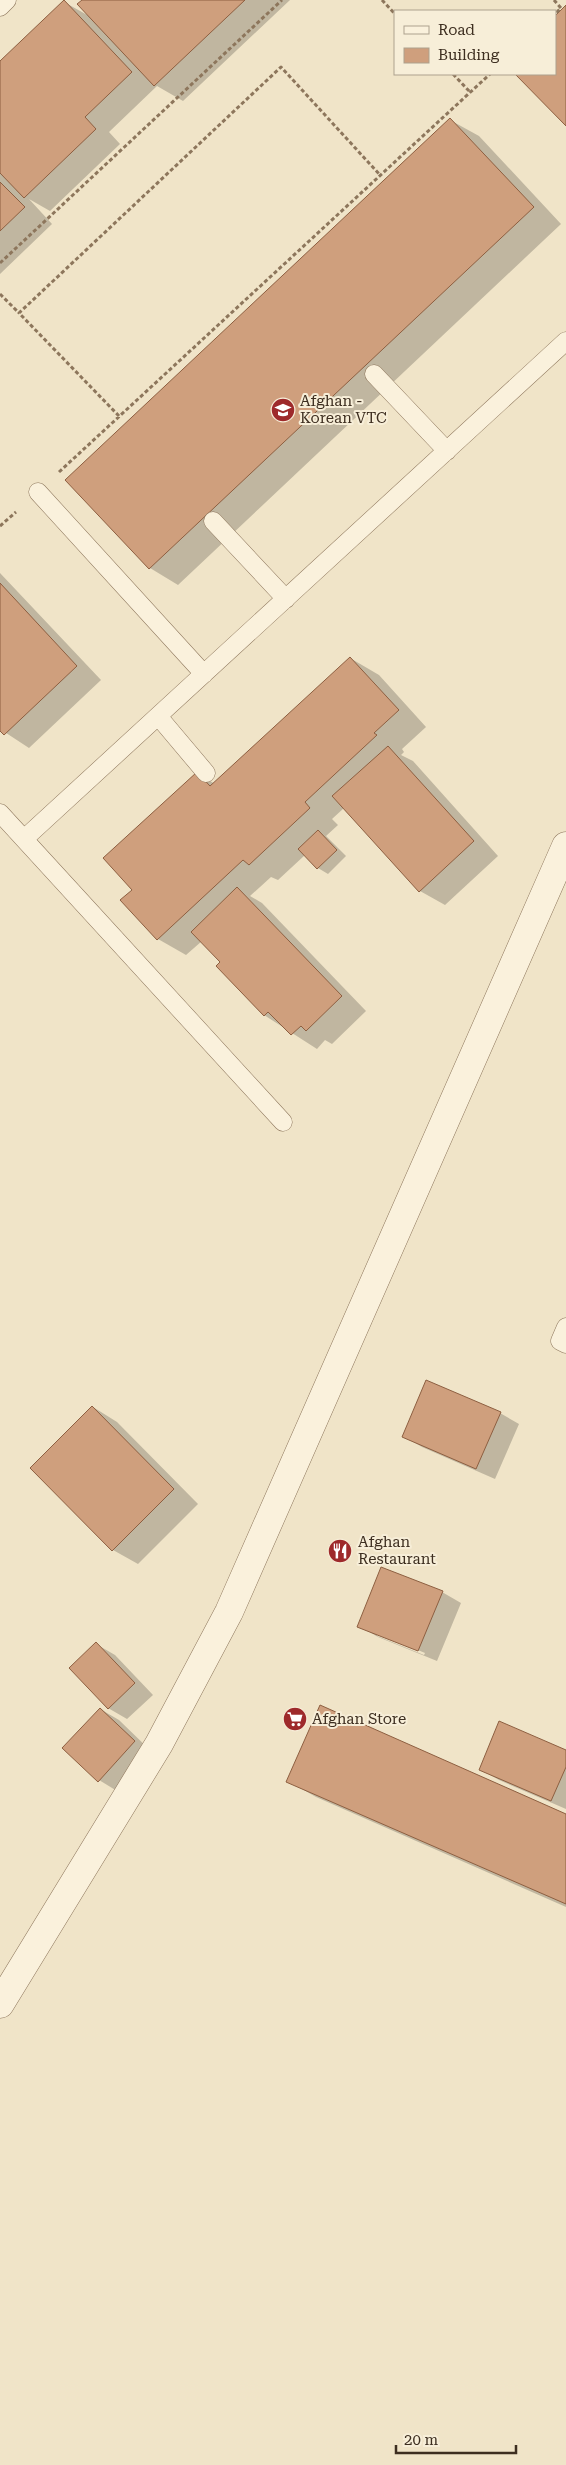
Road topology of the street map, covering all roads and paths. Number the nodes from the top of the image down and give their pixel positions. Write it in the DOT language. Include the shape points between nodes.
graph roads {
  1 [pos="7,0"];
  2 [pos="282,0"];
  3 [pos="382,0"];
  4 [pos="554,0"];
  5 [pos="0,7"];
  6 [pos="394,13"];
  7 [pos="556,13"];
  8 [pos="454,75"];
  9 [pos="489,75"];
  10 [pos="470,92"];
  11 [pos="380,175"];
  12 [pos="0,263"];
  13 [pos="0,294"];
  14 [pos="19,313"];
  15 [pos="566,341"];
  16 [pos="374,374"];
  17 [pos="120,416"];
  18 [pos="447,451"];
  19 [pos="38,492"];
  20 [pos="213,521"];
  21 [pos="0,526"];
  22 [pos="286,599"];
  23 [pos="204,674"];
  24 [pos="158,716"];
  25 [pos="206,773"];
  26 [pos="0,813"];
  27 [pos="24,839"];
  28 [pos="566,846"];
  29 [pos="283,1122"];
  30 [pos="566,1327"];
  31 [pos="566,1344"];
  32 [pos="0,2004"];
  1 -- 5 [label="lane"];
  2 -- 12 [label="path"];
  3 -- 6 [label="path"];
  4 -- 7 [label="path" via="561,8"];
  8 -- 10 [label="path"];
  9 -- 10 [label="path"];
  10 -- 11 [label="path"];
  11 -- 14 [label="path" via="281,67"];
  11 -- 17 [label="path"];
  13 -- 14 [label="path"];
  14 -- 17 [label="path"];
  15 -- 18 [label="lane"];
  16 -- 18 [label="lane"];
  17 -- 19 [label="path"];
  18 -- 22 [label="lane"];
  19 -- 21 [label="path"];
  19 -- 23 [label="lane"];
  20 -- 22 [label="lane"];
  22 -- 23 [label="lane"];
  23 -- 24 [label="lane"];
  24 -- 25 [label="lane"];
  24 -- 27 [label="lane"];
  26 -- 27 [label="lane"];
  27 -- 29 [label="lane"];
  28 -- 32 [label="street" via="229,1612 158,1744"];
  30 -- 31 [label="lane" via="560,1341"];
}
